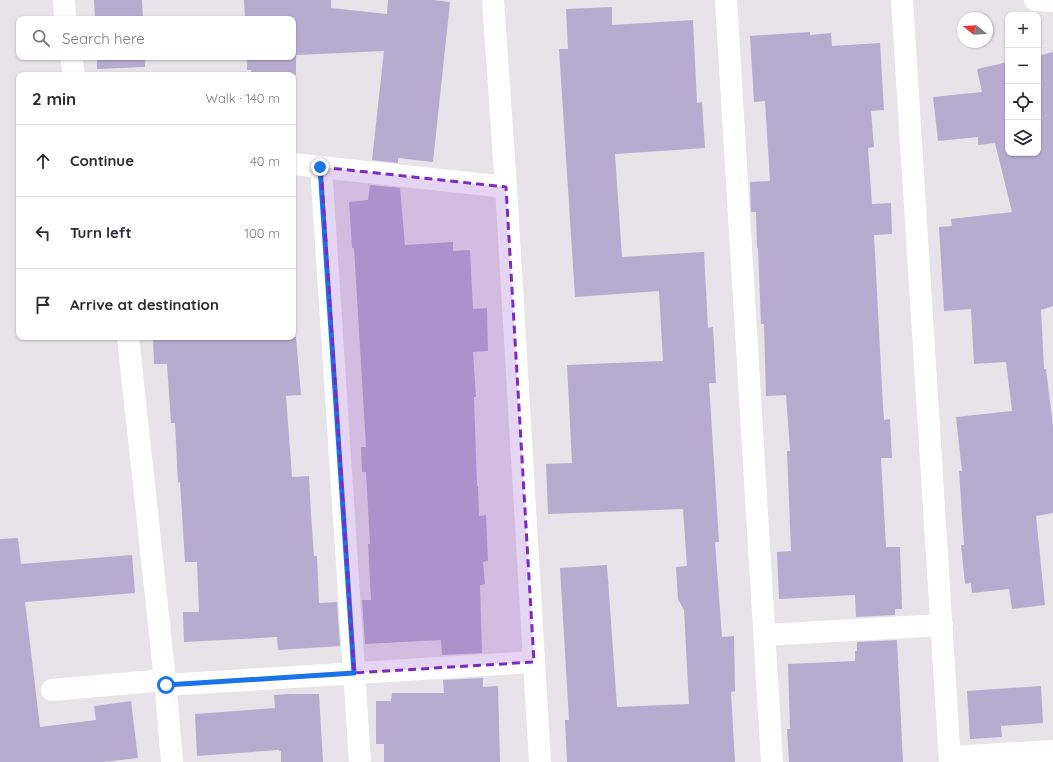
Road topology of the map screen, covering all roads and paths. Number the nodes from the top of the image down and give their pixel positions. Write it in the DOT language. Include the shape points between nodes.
graph roads {
  1 [pos="64,0"];
  2 [pos="493,0"];
  3 [pos="726,0"];
  4 [pos="902,0"];
  5 [pos="1036,0"];
  6 [pos="1053,2"];
  7 [pos="65,16"];
  8 [pos="71,60"];
  9 [pos="73,72"];
  10 [pos="296,164"];
  11 [pos="320,167"];
  12 [pos="506,187"];
  13 [pos="128,340"];
  14 [pos="942,626"];
  15 [pos="765,635"];
  16 [pos="534,662"];
  17 [pos="354,673"];
  18 [pos="166,683"];
  19 [pos="52,690"];
  20 [pos="1053,751"];
  21 [pos="950,759"];
  22 [pos="172,762"];
  23 [pos="360,762"];
  24 [pos="540,762"];
  25 [pos="772,762"];
  1 -- 7 [label="street"];
  2 -- 12 [label="street"];
  3 -- 15 [label="street"];
  4 -- 14 [label="street"];
  5 -- 6 [label="street"];
  8 -- 9 [label="street"];
  10 -- 11 [label="street"];
  11 -- 12 [label="street"];
  11 -- 17 [label="street"];
  12 -- 16 [label="street"];
  13 -- 18 [label="street"];
  14 -- 15 [label="street"];
  14 -- 21 [label="street"];
  15 -- 25 [label="street"];
  16 -- 17 [label="street"];
  16 -- 24 [label="street"];
  17 -- 18 [label="street"];
  17 -- 23 [label="street"];
  18 -- 19 [label="street"];
  18 -- 22 [label="street"];
  20 -- 21 [label="street"];
}
